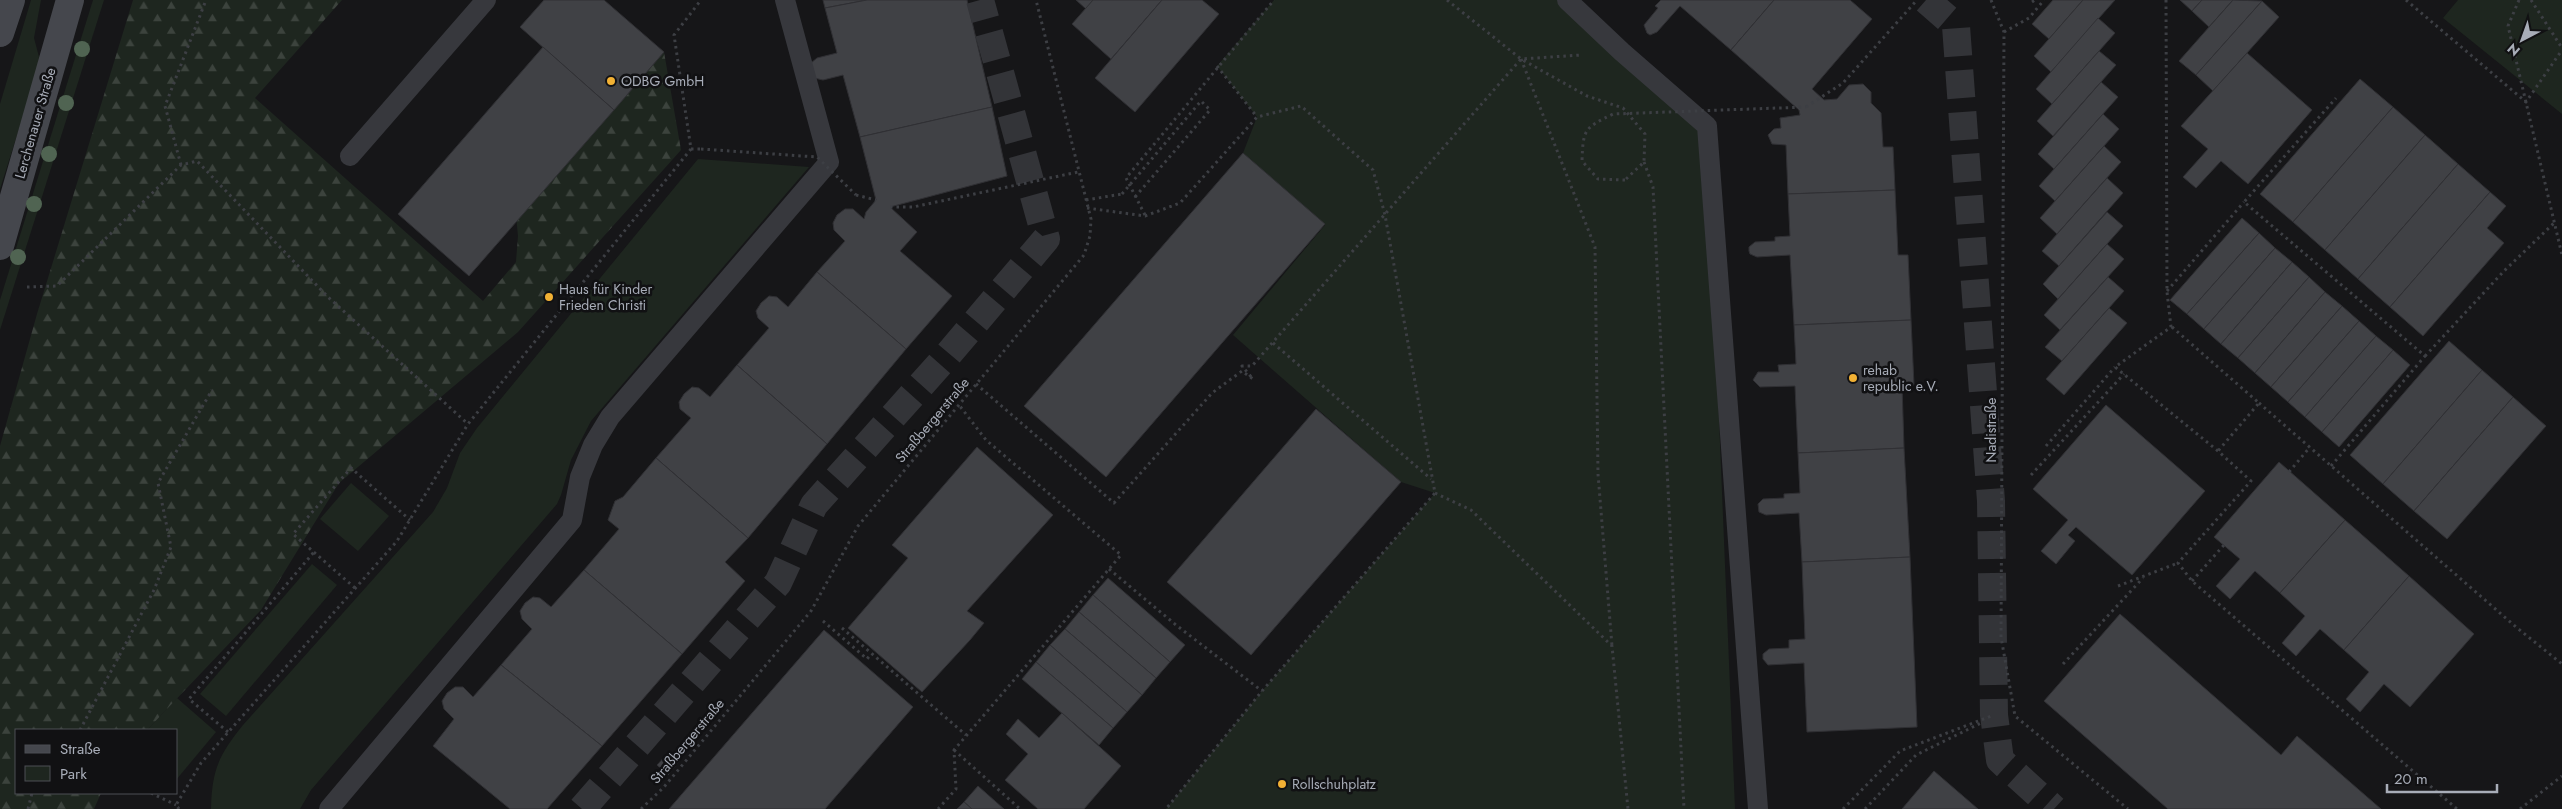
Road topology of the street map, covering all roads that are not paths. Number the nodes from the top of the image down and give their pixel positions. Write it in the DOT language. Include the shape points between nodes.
graph roads {
  1 [pos="11,0"];
  2 [pos="70,0"];
  3 [pos="486,0"];
  4 [pos="784,0"];
  5 [pos="1567,0"];
  6 [pos="0,33"];
  7 [pos="350,156"];
  8 [pos="0,246"];
  9 [pos="329,809"];
  10 [pos="1758,809"];
  1 -- 6 [label="main road"];
  2 -- 8 [label="main road, Lerchenauer Straße"];
  3 -- 7 [label="lane"];
  4 -- 9 [label="lane" via="829,162 610,417 593,445 580,477 572,520"];
  5 -- 10 [label="lane" via="1706,126"];
}
